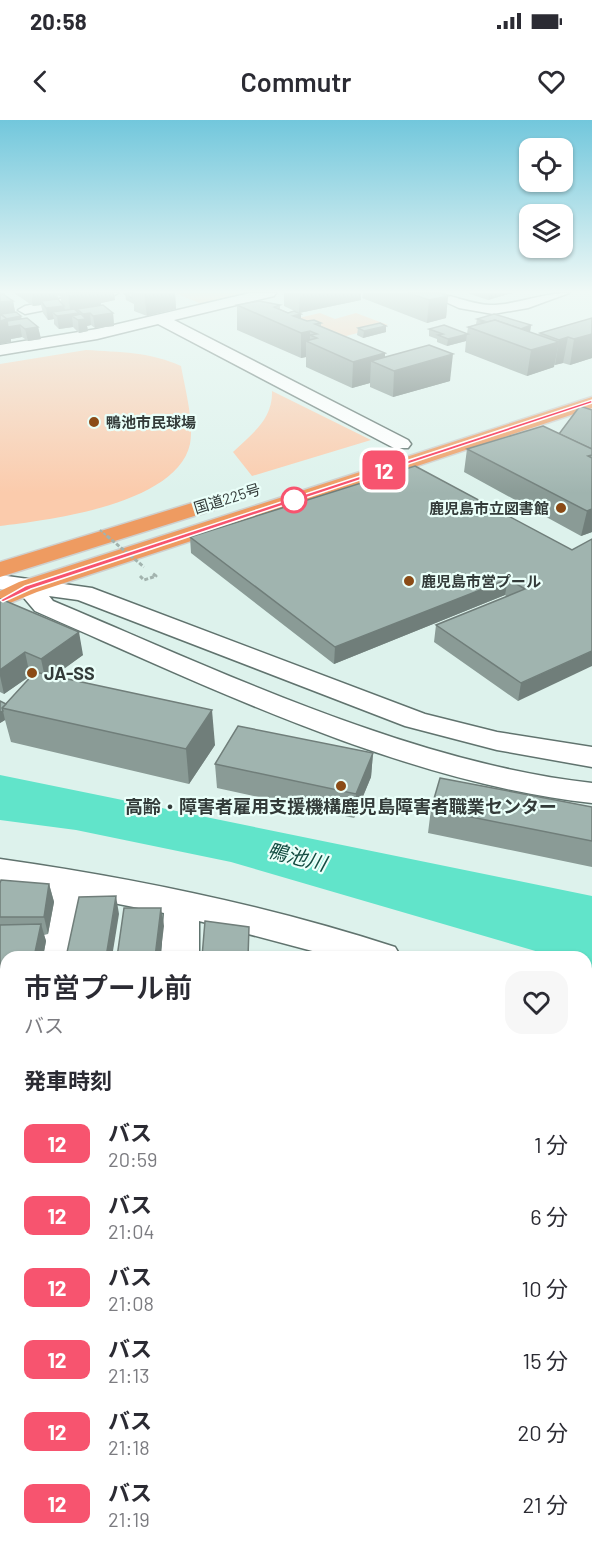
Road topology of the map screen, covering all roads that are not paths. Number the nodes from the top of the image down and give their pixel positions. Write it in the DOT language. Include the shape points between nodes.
graph roads {
  1 [pos="239,360"];
  2 [pos="592,384"];
  3 [pos="547,398"];
  4 [pos="592,402"];
  5 [pos="423,437"];
  6 [pos="401,444"];
  7 [pos="334,465"];
  8 [pos="233,496"];
  9 [pos="0,570"];
  10 [pos="0,582"];
  11 [pos="28,587"];
  12 [pos="0,600"];
  13 [pos="592,757"];
  14 [pos="592,793"];
  15 [pos="0,871"];
  16 [pos="68,880"];
  17 [pos="182,903"];
  18 [pos="292,943"];
  19 [pos="58,951"];
  20 [pos="180,951"];
  21 [pos="343,951"];
  1 -- 6 [label="street"];
  2 -- 3 [label="highway"];
  4 -- 11 [label="highway, 国道225号"];
  5 -- 6 [label="highway"];
  6 -- 7 [label="highway"];
  8 -- 9 [label="highway, 国道225号"];
  10 -- 11 [label="street"];
  11 -- 12 [label="highway, 国道225号"];
  11 -- 13 [label="street" via="83,593 415,720 496,741"];
  11 -- 14 [label="street" via="44,606 252,696 473,772"];
  15 -- 16 [label="street"];
  16 -- 17 [label="street"];
  16 -- 19 [label="street"];
  17 -- 18 [label="street"];
  17 -- 20 [label="street"];
  18 -- 21 [label="street"];
}
